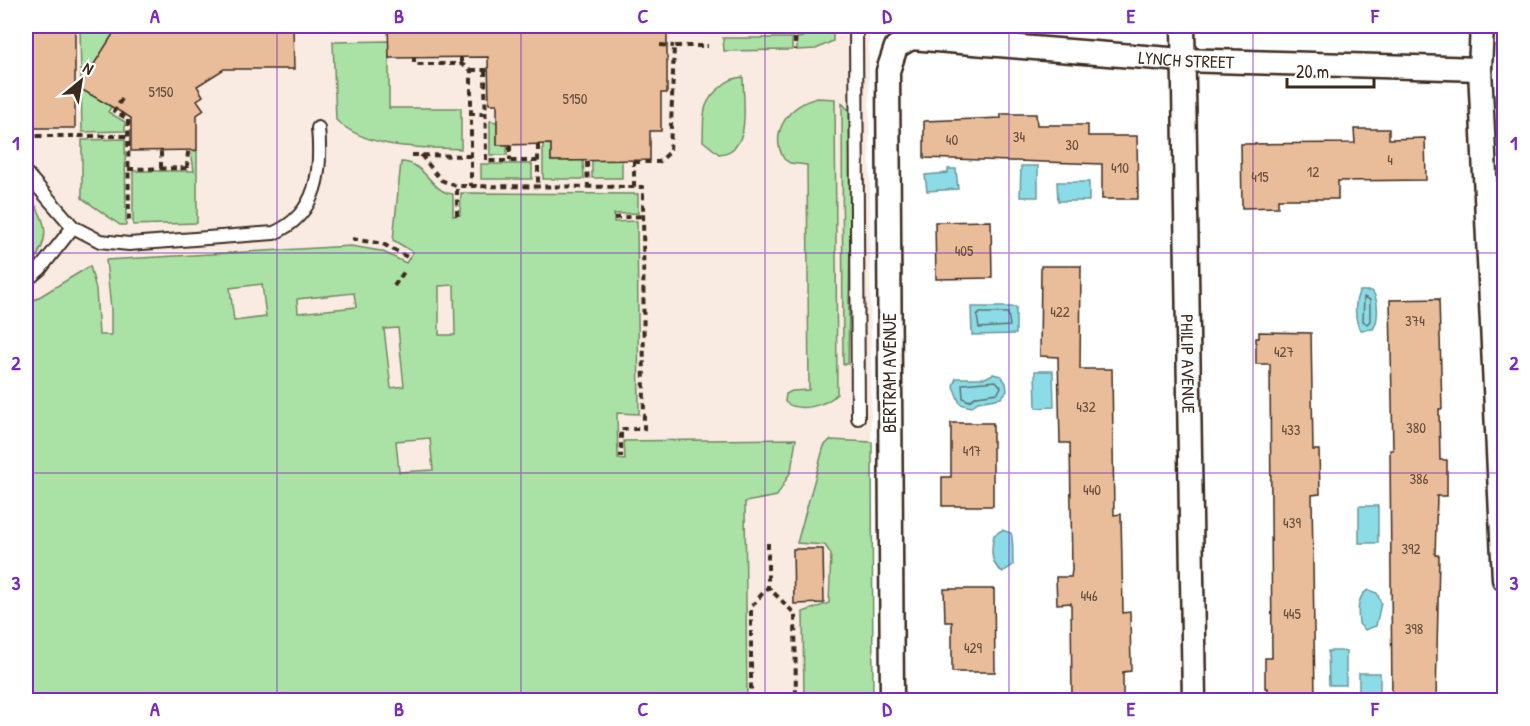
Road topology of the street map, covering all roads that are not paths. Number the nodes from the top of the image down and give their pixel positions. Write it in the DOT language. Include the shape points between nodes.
graph roads {
  1 [pos="856,26"];
  2 [pos="1183,26"];
  3 [pos="1482,26"];
  4 [pos="896,46"];
  5 [pos="1182,60"];
  6 [pos="1480,69"];
  7 [pos="318,128"];
  8 [pos="26,173"];
  9 [pos="73,227"];
  10 [pos="26,281"];
  11 [pos="1500,379"];
  12 [pos="858,418"];
  13 [pos="1504,579"];
  14 [pos="892,700"];
  15 [pos="1194,700"];
  1 -- 12 [label="lane, BERTRAM AVENUE"];
  2 -- 5 [label="street, PHILIP AVENUE"];
  3 -- 6 [label="street"];
  4 -- 5 [label="street, LYNCH STREET" via="911,38"];
  4 -- 14 [label="street, BERTRAM AVENUE" via="888,71"];
  5 -- 6 [label="street, LYNCH STREET"];
  5 -- 15 [label="street, PHILIP AVENUE"];
  6 -- 11 [label="street"];
  7 -- 9 [label="lane" via="320,174 308,203 289,226 274,232 129,244 100,241"];
  8 -- 9 [label="lane"];
  9 -- 10 [label="lane"];
  11 -- 13 [label="street"];
}
